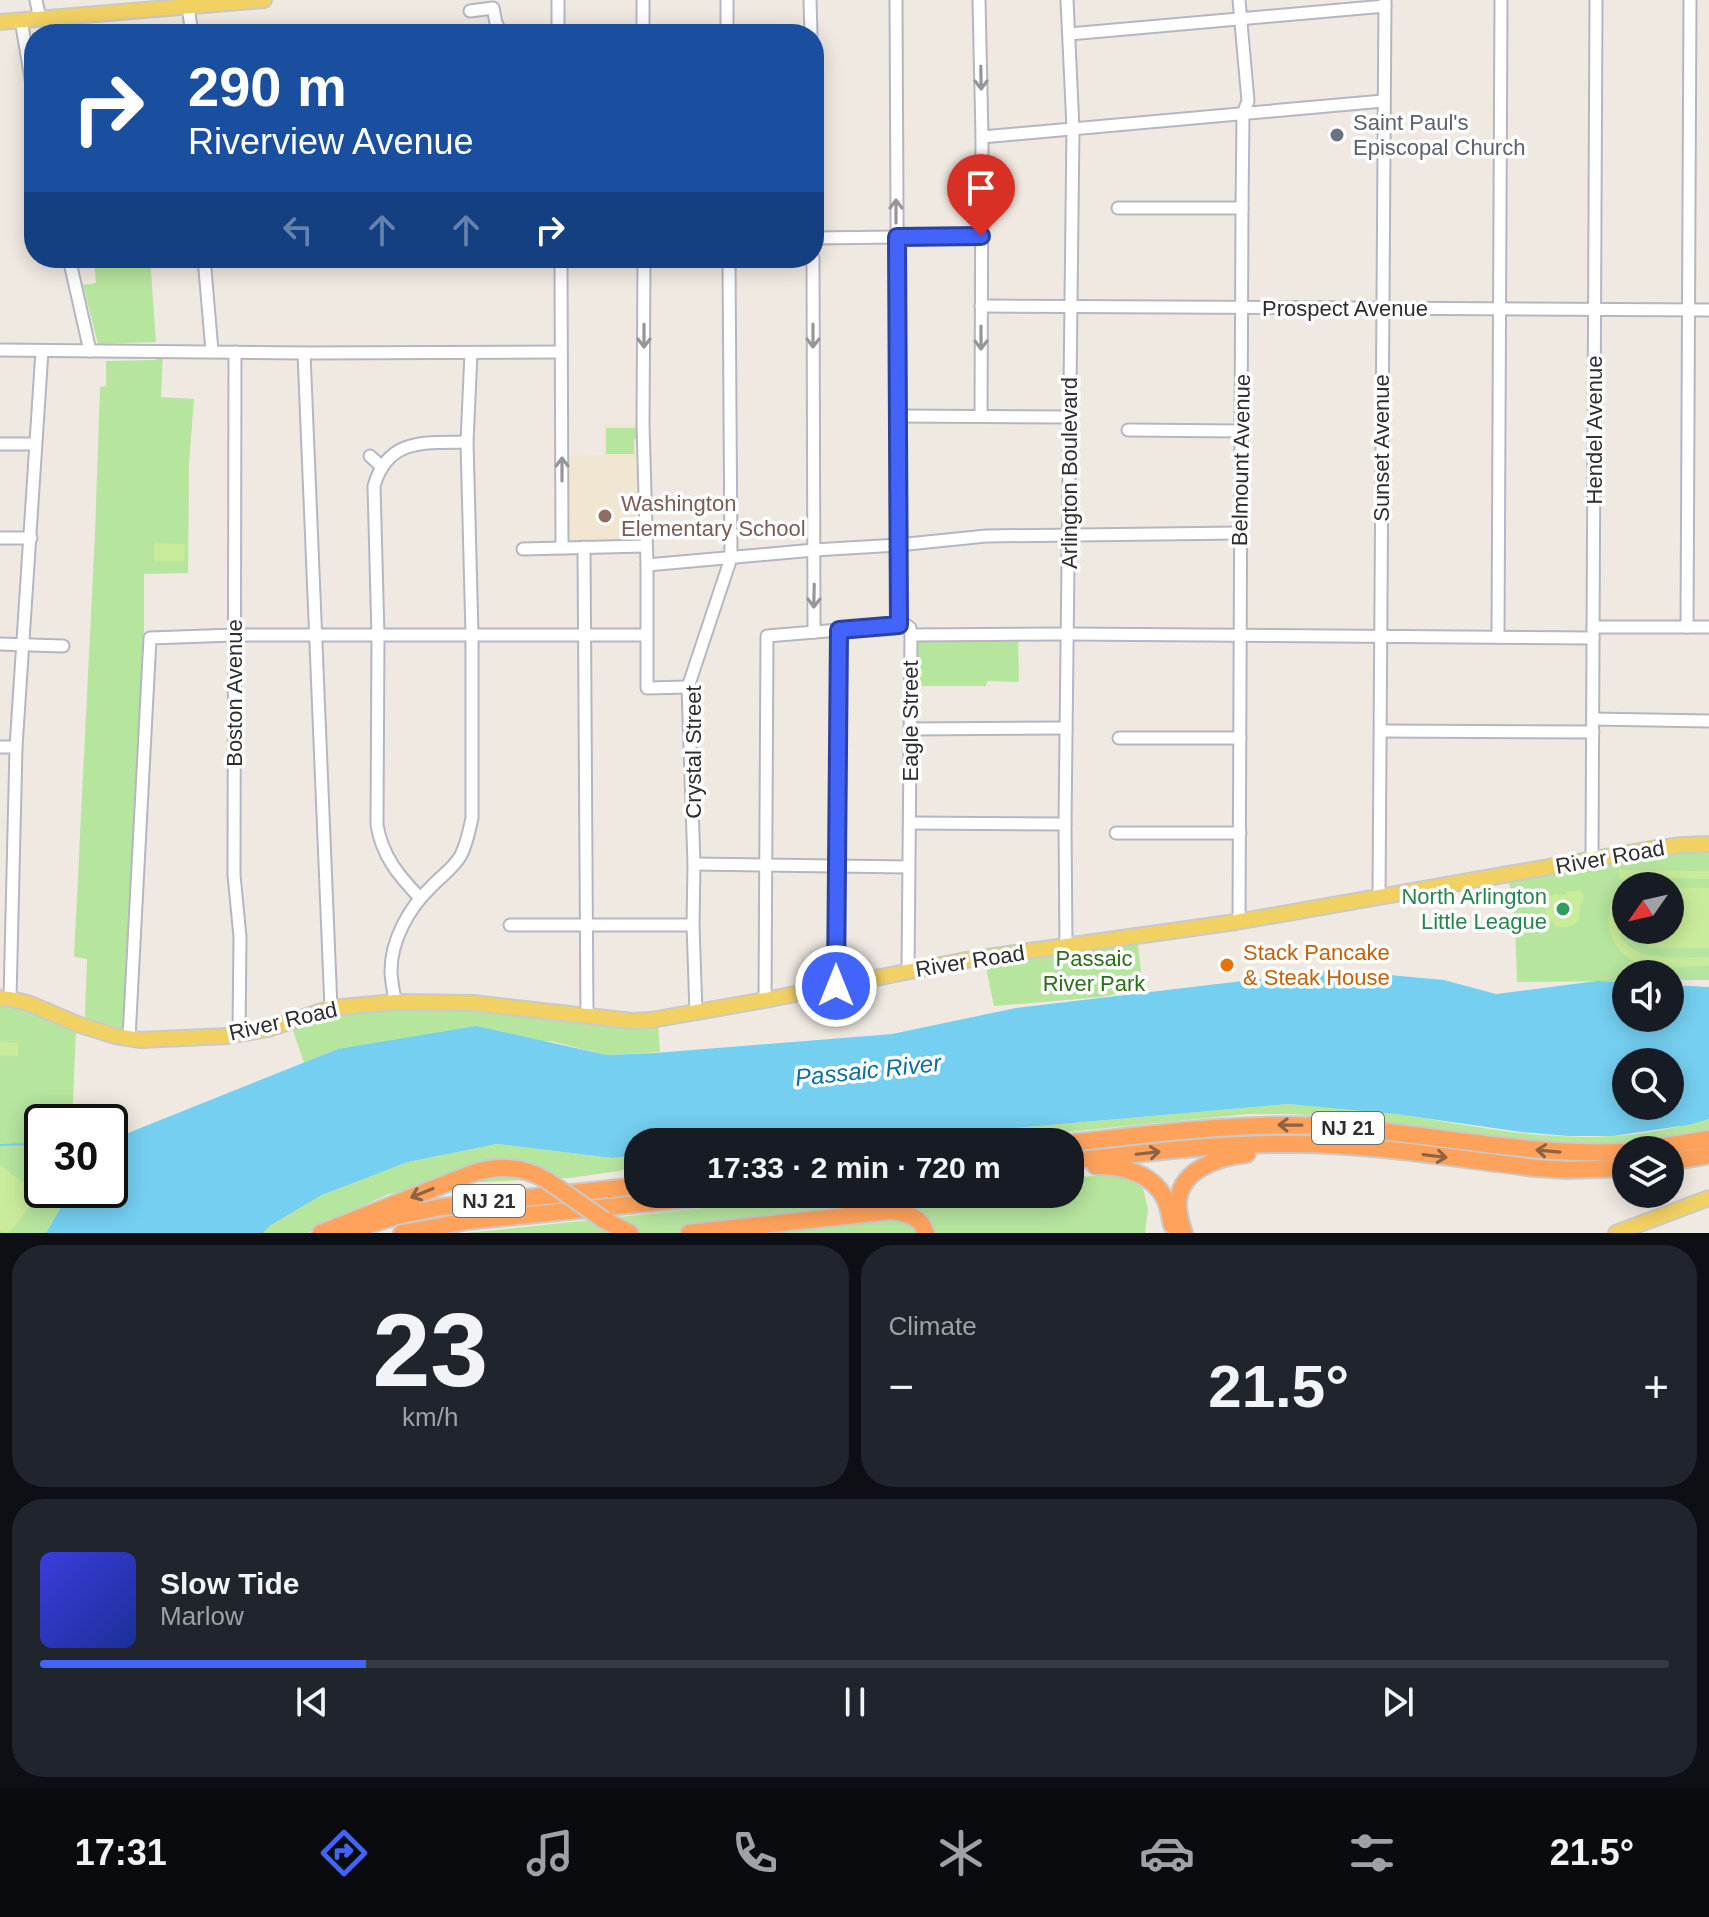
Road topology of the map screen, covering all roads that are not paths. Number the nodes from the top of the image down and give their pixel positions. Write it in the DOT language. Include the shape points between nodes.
graph roads {
  1 [pos="36,0"];
  2 [pos="264,0"];
  3 [pos="558,0"];
  4 [pos="643,0"];
  5 [pos="727,0"];
  6 [pos="810,0"];
  7 [pos="896,0"];
  8 [pos="979,0"];
  9 [pos="1067,0"];
  10 [pos="1239,0"];
  11 [pos="1501,0"];
  12 [pos="1596,0"];
  13 [pos="1690,0"];
  14 [pos="188,3"];
  15 [pos="1385,3"];
  16 [pos="470,11"];
  17 [pos="40,19"];
  18 [pos="1240,19"];
  19 [pos="21,20"];
  20 [pos="0,22"];
  21 [pos="191,24"];
  22 [pos="497,24"];
  23 [pos="558,24"];
  24 [pos="643,24"];
  25 [pos="727,24"];
  26 [pos="811,24"];
  27 [pos="1069,34"];
  28 [pos="24,38"];
  29 [pos="1383,101"];
  30 [pos="1243,114"];
  31 [pos="1073,128"];
  32 [pos="982,137"];
  33 [pos="1118,208"];
  34 [pos="1242,208"];
  35 [pos="981,236"];
  36 [pos="897,237"];
  37 [pos="824,238"];
  38 [pos="71,268"];
  39 [pos="205,268"];
  40 [pos="561,268"];
  41 [pos="644,268"];
  42 [pos="729,268"];
  43 [pos="813,268"];
  44 [pos="981,306"];
  45 [pos="1071,306"];
  46 [pos="1243,308"];
  47 [pos="1382,308"];
  48 [pos="1500,308"];
  49 [pos="1594,309"];
  50 [pos="1689,309"];
  51 [pos="1709,310"];
  52 [pos="0,335"];
  53 [pos="2,350"];
  54 [pos="42,351"];
  55 [pos="90,351"];
  56 [pos="212,351"];
  57 [pos="235,352"];
  58 [pos="561,352"];
  59 [pos="304,353"];
  60 [pos="471,353"];
  61 [pos="898,416"];
  62 [pos="981,416"];
  63 [pos="1069,417"];
  64 [pos="1128,430"];
  65 [pos="1241,431"];
  66 [pos="467,442"];
  67 [pos="0,444"];
  68 [pos="35,444"];
  69 [pos="370,456"];
  70 [pos="382,467"];
  71 [pos="1240,533"];
  72 [pos="1069,536"];
  73 [pos="0,538"];
  74 [pos="31,538"];
  75 [pos="898,545"];
  76 [pos="645,546"];
  77 [pos="562,547"];
  78 [pos="584,547"];
  79 [pos="523,549"];
  80 [pos="814,550"];
  81 [pos="731,558"];
  82 [pos="647,565"];
  83 [pos="899,625"];
  84 [pos="1687,627"];
  85 [pos="1709,627"];
  86 [pos="839,630"];
  87 [pos="814,632"];
  88 [pos="1593,632"];
  89 [pos="585,634"];
  90 [pos="1067,634"];
  91 [pos="234,635"];
  92 [pos="472,635"];
  93 [pos="646,635"];
  94 [pos="911,635"];
  95 [pos="314,636"];
  96 [pos="378,636"];
  97 [pos="1240,636"];
  98 [pos="1498,637"];
  99 [pos="1381,638"];
  100 [pos="0,644"];
  101 [pos="24,645"];
  102 [pos="63,646"];
  103 [pos="688,687"];
  104 [pos="1593,719"];
  105 [pos="1709,721"];
  106 [pos="1066,728"];
  107 [pos="910,729"];
  108 [pos="1381,731"];
  109 [pos="1593,732"];
  110 [pos="1119,738"];
  111 [pos="1240,738"];
  112 [pos="0,747"];
  113 [pos="16,747"];
  114 [pos="910,823"];
  115 [pos="1065,824"];
  116 [pos="1116,833"];
  117 [pos="1240,833"];
  118 [pos="1709,844"];
  119 [pos="1592,859"];
  120 [pos="694,864"];
  121 [pos="765,865"];
  122 [pos="836,866"];
  123 [pos="908,867"];
  124 [pos="1379,897"];
  125 [pos="420,898"];
  126 [pos="1239,921"];
  127 [pos="510,925"];
  128 [pos="586,925"];
  129 [pos="693,925"];
  130 [pos="1066,946"];
  131 [pos="908,971"];
  132 [pos="836,986"];
  133 [pos="5,998"];
  134 [pos="765,1000"];
  135 [pos="395,1002"];
  136 [pos="331,1008"];
  137 [pos="696,1013"];
  138 [pos="587,1016"];
  139 [pos="239,1033"];
  140 [pos="129,1038"];
  141 [pos="1709,1139"];
  142 [pos="1084,1142"];
  143 [pos="1684,1143"];
  144 [pos="1384,1150"];
  145 [pos="1612,1152"];
  146 [pos="1709,1155"];
  147 [pos="1684,1159"];
  148 [pos="1084,1160"];
  149 [pos="1084,1167"];
  150 [pos="1612,1168"];
  151 [pos="624,1187"];
  152 [pos="1709,1198"];
  153 [pos="624,1205"];
  154 [pos="321,1233"];
  155 [pos="343,1233"];
  156 [pos="402,1233"];
  157 [pos="630,1233"];
  158 [pos="689,1233"];
  159 [pos="926,1233"];
  160 [pos="1171,1233"];
  161 [pos="1184,1233"];
  162 [pos="1616,1233"];
  1 -- 17 [label="street"];
  2 -- 14 [label="main road"];
  3 -- 23 [label="street"];
  4 -- 24 [label="street"];
  5 -- 25 [label="street"];
  6 -- 26 [label="street"];
  36 -- 7 [label="street, one-way"];
  8 -- 32 [label="street, one-way"];
  9 -- 27 [label="street, Arlington Boulevard"];
  10 -- 18 [label="street, Belmount Avenue"];
  11 -- 48 [label="street"];
  12 -- 49 [label="street, Hendel Avenue"];
  13 -- 50 [label="street"];
  14 -- 17 [label="main road"];
  14 -- 21 [label="street"];
  15 -- 18 [label="street"];
  15 -- 29 [label="street, Sunset Avenue"];
  16 -- 22 [label="street" via="493,8"];
  17 -- 19 [label="main road"];
  18 -- 27 [label="street"];
  18 -- 30 [label="street, Belmount Avenue" via="1248,101"];
  19 -- 20 [label="main road"];
  19 -- 28 [label="street"];
  27 -- 31 [label="street, Arlington Boulevard"];
  29 -- 30 [label="street"];
  29 -- 47 [label="street, Sunset Avenue"];
  30 -- 31 [label="street"];
  30 -- 34 [label="street, Belmount Avenue"];
  31 -- 32 [label="street"];
  31 -- 45 [label="street, Arlington Boulevard"];
  32 -- 35 [label="street"];
  33 -- 34 [label="street"];
  34 -- 46 [label="street, Belmount Avenue"];
  35 -- 36 [label="street"];
  35 -- 44 [label="street"];
  36 -- 37 [label="street"];
  36 -- 61 [label="street"];
  38 -- 55 [label="street"];
  39 -- 56 [label="street"];
  40 -- 58 [label="street"];
  41 -- 76 [label="street, one-way"];
  42 -- 81 [label="street, Crystal Street"];
  43 -- 80 [label="street, one-way"];
  44 -- 45 [label="street, Prospect Avenue"];
  44 -- 62 [label="street, one-way"];
  45 -- 46 [label="street, Prospect Avenue"];
  45 -- 63 [label="street, Arlington Boulevard"];
  46 -- 47 [label="street, Prospect Avenue"];
  46 -- 65 [label="street, Belmount Avenue"];
  47 -- 48 [label="street, Prospect Avenue"];
  47 -- 99 [label="street, Sunset Avenue"];
  48 -- 49 [label="street, Prospect Avenue"];
  48 -- 98 [label="street"];
  49 -- 50 [label="street, Prospect Avenue"];
  49 -- 88 [label="street, Hendel Avenue"];
  50 -- 51 [label="street, Prospect Avenue"];
  50 -- 84 [label="street"];
  52 -- 53 [label="street"];
  53 -- 54 [label="street"];
  54 -- 55 [label="street"];
  54 -- 68 [label="street"];
  55 -- 56 [label="street"];
  56 -- 57 [label="street"];
  57 -- 59 [label="street"];
  57 -- 91 [label="street, Boston Avenue"];
  58 -- 60 [label="street"];
  77 -- 58 [label="street, one-way"];
  59 -- 60 [label="street"];
  59 -- 95 [label="street"];
  60 -- 66 [label="street"];
  61 -- 62 [label="street"];
  61 -- 75 [label="street"];
  62 -- 63 [label="street"];
  63 -- 72 [label="street, Arlington Boulevard"];
  64 -- 65 [label="street"];
  65 -- 71 [label="street, Belmount Avenue"];
  66 -- 70 [label="street" via="408,446"];
  66 -- 92 [label="street"];
  67 -- 68 [label="street"];
  68 -- 74 [label="street"];
  69 -- 70 [label="street"];
  70 -- 96 [label="street" via="374,486"];
  71 -- 72 [label="street"];
  71 -- 97 [label="street, Belmount Avenue"];
  72 -- 75 [label="street" via="986,536"];
  72 -- 90 [label="street, Arlington Boulevard"];
  73 -- 74 [label="street"];
  74 -- 101 [label="street"];
  75 -- 80 [label="street"];
  75 -- 83 [label="street"];
  76 -- 78 [label="street"];
  76 -- 82 [label="street"];
  77 -- 78 [label="street"];
  77 -- 79 [label="street"];
  78 -- 89 [label="street"];
  80 -- 81 [label="street"];
  80 -- 87 [label="street, one-way"];
  81 -- 82 [label="street"];
  81 -- 103 [label="street, Crystal Street"];
  82 -- 93 [label="street"];
  83 -- 86 [label="street"];
  83 -- 94 [label="street, Eagle Street" via="910,628"];
  84 -- 85 [label="street"];
  84 -- 88 [label="street"];
  86 -- 87 [label="street"];
  86 -- 122 [label="street"];
  87 -- 121 [label="street" via="767,636"];
  88 -- 98 [label="street"];
  88 -- 104 [label="street, Hendel Avenue"];
  89 -- 92 [label="street"];
  89 -- 93 [label="street"];
  89 -- 128 [label="street"];
  90 -- 94 [label="street"];
  90 -- 97 [label="street"];
  90 -- 106 [label="street, Arlington Boulevard"];
  91 -- 95 [label="street"];
  91 -- 139 [label="street, Boston Avenue"];
  91 -- 140 [label="street" via="150,638"];
  92 -- 96 [label="street"];
  92 -- 125 [label="street" via="472,818 460,857"];
  93 -- 103 [label="street" via="647,688"];
  94 -- 107 [label="street, Eagle Street"];
  95 -- 96 [label="street"];
  95 -- 136 [label="street"];
  96 -- 125 [label="street" via="377,825 392,866"];
  97 -- 99 [label="street"];
  97 -- 111 [label="street, Belmount Avenue"];
  98 -- 99 [label="street"];
  99 -- 108 [label="street, Sunset Avenue"];
  100 -- 101 [label="street"];
  101 -- 102 [label="street"];
  101 -- 113 [label="street"];
  103 -- 120 [label="street, Crystal Street"];
  104 -- 105 [label="street"];
  104 -- 109 [label="street, Hendel Avenue"];
  106 -- 107 [label="street"];
  106 -- 115 [label="street, Arlington Boulevard"];
  107 -- 114 [label="street, Eagle Street"];
  108 -- 109 [label="street"];
  108 -- 124 [label="street, Sunset Avenue"];
  109 -- 119 [label="street, Hendel Avenue"];
  110 -- 111 [label="street"];
  111 -- 117 [label="street, Belmount Avenue"];
  112 -- 113 [label="street"];
  113 -- 133 [label="street"];
  114 -- 115 [label="street"];
  114 -- 123 [label="street, Eagle Street"];
  115 -- 130 [label="street, Arlington Boulevard"];
  116 -- 117 [label="street"];
  117 -- 126 [label="street, Belmount Avenue"];
  118 -- 119 [label="main road, River Road"];
  119 -- 124 [label="main road, River Road"];
  120 -- 121 [label="street"];
  120 -- 129 [label="street, Crystal Street"];
  121 -- 122 [label="street"];
  121 -- 134 [label="street"];
  122 -- 123 [label="street"];
  122 -- 132 [label="street"];
  123 -- 131 [label="street, Eagle Street"];
  124 -- 126 [label="main road, River Road"];
  125 -- 135 [label="street" via="395,944"];
  126 -- 130 [label="main road, River Road"];
  127 -- 128 [label="street"];
  128 -- 129 [label="street"];
  128 -- 138 [label="street"];
  129 -- 137 [label="street, Crystal Street"];
  130 -- 131 [label="main road, River Road"];
  131 -- 132 [label="main road, River Road"];
  132 -- 134 [label="main road, River Road"];
  133 -- 140 [label="main road, River Road"];
  134 -- 137 [label="main road, River Road"];
  135 -- 136 [label="main road, River Road"];
  135 -- 138 [label="main road, River Road" via="473,1003"];
  136 -- 139 [label="main road, River Road"];
  137 -- 138 [label="main road, River Road" via="632,1021"];
  139 -- 140 [label="main road, River Road"];
  141 -- 143 [label="highway"];
  145 -- 142 [label="highway, NJ 21, one-way" via="1566,1153 1295,1125"];
  148 -- 144 [label="highway, NJ 21, one-way" via="1236,1145"];
  144 -- 150 [label="highway, NJ 21, one-way" via="1536,1168"];
  144 -- 161 [label="highway" via="1250,1153 1215,1161 1184,1184 1178,1208"];
  146 -- 147 [label="highway"];
  149 -- 160 [label="highway" via="1133,1171 1153,1183 1169,1210"];
  151 -- 155 [label="highway, NJ 21" via="441,1207"];
  152 -- 162 [label="main road"];
  153 -- 156 [label="highway, NJ 21"];
  157 -- 154 [label="highway, one-way, bridge" via="548,1181 511,1167 479,1170"];
  158 -- 159 [label="highway" via="892,1211 911,1215"];
}
